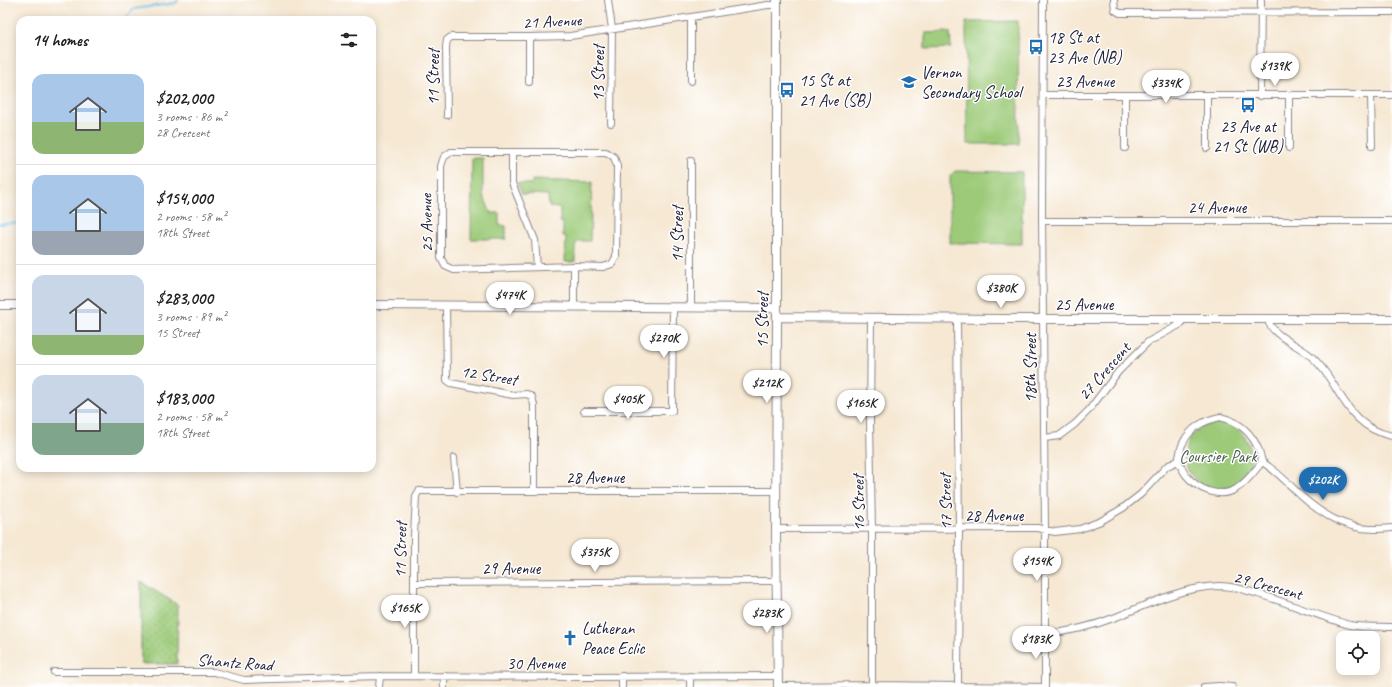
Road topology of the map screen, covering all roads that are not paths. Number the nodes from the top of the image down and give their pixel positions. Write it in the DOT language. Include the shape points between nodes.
graph roads {
  1 [pos="608,0"];
  2 [pos="1044,0"];
  3 [pos="1114,0"];
  4 [pos="1261,0"];
  5 [pos="777,2"];
  6 [pos="1392,12"];
  7 [pos="1261,13"];
  8 [pos="691,17"];
  9 [pos="612,29"];
  10 [pos="529,37"];
  11 [pos="447,40"];
  12 [pos="529,82"];
  13 [pos="691,82"];
  14 [pos="1043,95"];
  15 [pos="1124,95"];
  16 [pos="1371,95"];
  17 [pos="1392,95"];
  18 [pos="1207,96"];
  19 [pos="1260,96"];
  20 [pos="1289,96"];
  21 [pos="447,115"];
  22 [pos="611,123"];
  23 [pos="1372,146"];
  24 [pos="1125,148"];
  25 [pos="1207,148"];
  26 [pos="1289,148"];
  27 [pos="512,152"];
  28 [pos="691,161"];
  29 [pos="1042,221"];
  30 [pos="1392,221"];
  31 [pos="574,266"];
  32 [pos="537,267"];
  33 [pos="0,305"];
  34 [pos="16,305"];
  35 [pos="376,305"];
  36 [pos="446,305"];
  37 [pos="574,306"];
  38 [pos="673,307"];
  39 [pos="691,307"];
  40 [pos="777,308"];
  41 [pos="777,317"];
  42 [pos="871,318"];
  43 [pos="958,318"];
  44 [pos="1044,319"];
  45 [pos="1392,319"];
  46 [pos="1182,320"];
  47 [pos="1268,320"];
  48 [pos="584,411"];
  49 [pos="1392,436"];
  50 [pos="1045,438"];
  51 [pos="454,458"];
  52 [pos="1178,461"];
  53 [pos="1262,462"];
  54 [pos="776,491"];
  55 [pos="457,492"];
  56 [pos="534,492"];
  57 [pos="416,496"];
  58 [pos="1392,528"];
  59 [pos="776,529"];
  60 [pos="959,529"];
  61 [pos="1045,529"];
  62 [pos="872,530"];
  63 [pos="776,581"];
  64 [pos="414,583"];
  65 [pos="1392,626"];
  66 [pos="1045,634"];
  67 [pos="54,672"];
  68 [pos="380,676"];
  69 [pos="414,676"];
  70 [pos="444,676"];
  71 [pos="622,676"];
  72 [pos="690,676"];
  73 [pos="777,676"];
  74 [pos="872,686"];
  75 [pos="958,686"];
  76 [pos="1219,686"];
  77 [pos="379,687"];
  78 [pos="444,687"];
  79 [pos="622,687"];
  80 [pos="690,687"];
  81 [pos="778,687"];
  82 [pos="1045,687"];
  83 [pos="1204,687"];
  84 [pos="1232,687"];
  1 -- 9 [label="street, 13 Street"];
  2 -- 14 [label="street, 18th Street"];
  3 -- 7 [label="street" via="1115,10 1120,14"];
  4 -- 7 [label="street"];
  5 -- 8 [label="street, 21 Avenue"];
  5 -- 40 [label="street, 15 Street"];
  6 -- 7 [label="street"];
  7 -- 19 [label="street"];
  8 -- 9 [label="street, 21 Avenue"];
  8 -- 13 [label="street"];
  9 -- 10 [label="street, 21 Avenue" via="570,36"];
  9 -- 22 [label="street, 13 Street"];
  10 -- 11 [label="street, 21 Avenue" via="451,37"];
  10 -- 12 [label="street"];
  11 -- 21 [label="street, 11 Street"];
  14 -- 15 [label="street, 23 Avenue"];
  14 -- 29 [label="street, 18th Street"];
  15 -- 18 [label="street, 23 Avenue"];
  15 -- 24 [label="street"];
  16 -- 17 [label="street, 23 Avenue"];
  16 -- 20 [label="street, 23 Avenue"];
  16 -- 23 [label="street"];
  18 -- 19 [label="street, 23 Avenue"];
  18 -- 25 [label="street"];
  19 -- 20 [label="street, 23 Avenue"];
  20 -- 26 [label="street"];
  27 -- 31 [label="street, 25 Avenue" via="606,152 614,157 617,166 616,257 612,264 603,267"];
  27 -- 32 [label="street" via="512,183 535,240"];
  27 -- 32 [label="street, 25 Avenue" via="451,152 444,157 441,166 440,258 445,266 454,270"];
  28 -- 39 [label="street, 14 Street"];
  29 -- 30 [label="street, 24 Avenue"];
  29 -- 44 [label="street, 18th Street"];
  31 -- 32 [label="street, 25 Avenue"];
  31 -- 37 [label="street"];
  33 -- 34 [label="street"];
  35 -- 36 [label="street"];
  36 -- 37 [label="street"];
  36 -- 56 [label="street, 12 Street" via="446,380 532,397"];
  37 -- 38 [label="street"];
  38 -- 39 [label="street"];
  38 -- 48 [label="street" via="672,411"];
  39 -- 40 [label="street"];
  40 -- 41 [label="street, 15 Street"];
  41 -- 42 [label="street, 25 Avenue"];
  41 -- 54 [label="street, 15 Street"];
  42 -- 43 [label="street, 25 Avenue"];
  42 -- 62 [label="street, 16 Street"];
  43 -- 44 [label="street, 25 Avenue"];
  43 -- 60 [label="street, 17 Street"];
  44 -- 46 [label="street, 25 Avenue"];
  44 -- 50 [label="street, 18th Street"];
  45 -- 47 [label="street, 25 Avenue"];
  46 -- 47 [label="street, 25 Avenue"];
  46 -- 50 [label="street, 27 Crescent" via="1181,324 1148,342 1132,357 1075,424 1059,436"];
  47 -- 49 [label="street" via="1272,330 1308,354 1350,411 1366,426"];
  50 -- 61 [label="street, 18th Street"];
  51 -- 55 [label="street"];
  52 -- 53 [label="street" via="1186,475 1197,486 1208,492 1221,493 1235,490 1250,478"];
  52 -- 53 [label="street" via="1182,443 1193,428 1206,420 1220,417 1231,419 1243,427 1260,450"];
  52 -- 61 [label="street, 28 Avenue" via="1167,466 1141,494 1101,521 1080,529 1054,532"];
  53 -- 58 [label="street" via="1273,468 1317,508 1335,518 1352,526 1369,529"];
  54 -- 56 [label="street, 28 Avenue"];
  54 -- 59 [label="street, 15 Street"];
  55 -- 56 [label="street, 28 Avenue"];
  55 -- 57 [label="street, 28 Avenue" via="418,491"];
  57 -- 64 [label="street, 11 Street"];
  59 -- 62 [label="street, 28 Avenue"];
  59 -- 63 [label="street, 15 Street"];
  60 -- 61 [label="street, 28 Avenue"];
  60 -- 62 [label="street, 28 Avenue"];
  60 -- 75 [label="street, 17 Street"];
  61 -- 66 [label="street, 18th Street"];
  62 -- 74 [label="street, 16 Street"];
  63 -- 64 [label="street, 29 Avenue"];
  63 -- 73 [label="street, 15 Street"];
  64 -- 69 [label="street, 11 Street"];
  65 -- 66 [label="street, 29 Crescent" via="1352,626 1284,601 1220,586 1185,591 1158,599 1114,618 1077,630"];
  66 -- 82 [label="street, 18th Street"];
  67 -- 68 [label="street, Shantz Road" via="214,672 244,680"];
  68 -- 69 [label="street, Shantz Road"];
  68 -- 77 [label="street"];
  69 -- 70 [label="street, 30 Avenue"];
  70 -- 71 [label="street, 30 Avenue"];
  70 -- 78 [label="street"];
  71 -- 72 [label="street, 30 Avenue"];
  71 -- 79 [label="street"];
  72 -- 73 [label="street, 30 Avenue"];
  72 -- 80 [label="street"];
  73 -- 81 [label="street, 15 Street"];
  74 -- 75 [label="street"];
  74 -- 81 [label="street"];
  75 -- 82 [label="street"];
  76 -- 83 [label="street"];
  76 -- 84 [label="street"];
}
